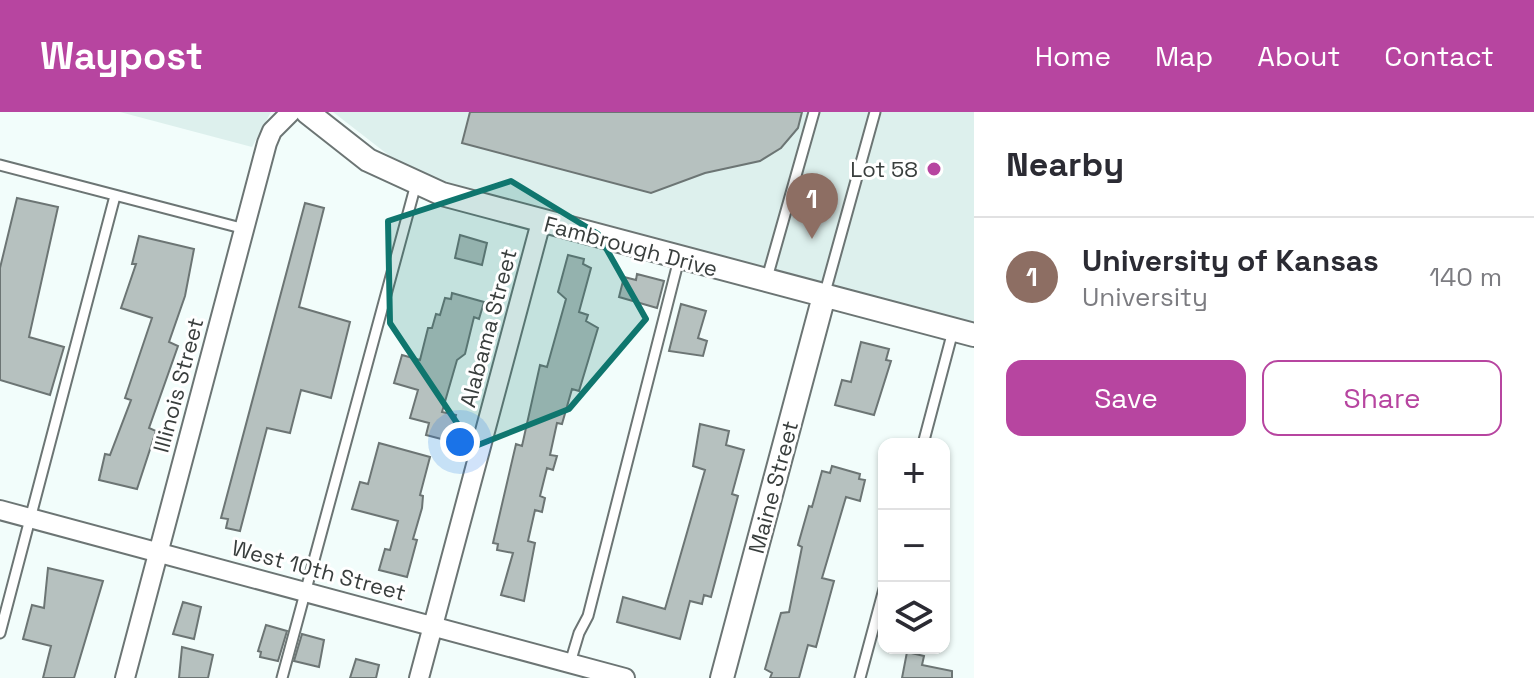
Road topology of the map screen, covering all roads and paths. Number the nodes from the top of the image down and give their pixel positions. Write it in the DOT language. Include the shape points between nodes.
graph roads {
  1 [pos="291,112"];
  2 [pos="307,112"];
  3 [pos="814,112"];
  4 [pos="875,112"];
  5 [pos="0,165"];
  6 [pos="416,184"];
  7 [pos="115,196"];
  8 [pos="541,222"];
  9 [pos="245,229"];
  10 [pos="679,259"];
  11 [pos="766,281"];
  12 [pos="824,296"];
  13 [pos="964,333"];
  14 [pos="925,438"];
  15 [pos="0,510"];
  16 [pos="30,518"];
  17 [pos="159,553"];
  18 [pos="305,592"];
  19 [pos="878,611"];
  20 [pos="433,626"];
  21 [pos="0,633"];
  22 [pos="573,669"];
  23 [pos="125,678"];
  24 [pos="282,678"];
  25 [pos="419,678"];
  26 [pos="625,678"];
  27 [pos="722,678"];
  28 [pos="860,678"];
  1 -- 9 [label="street, Illinois Street" via="267,143"];
  2 -- 6 [label="street, Fambrough Drive" via="368,160"];
  3 -- 11 [label="lane"];
  4 -- 12 [label="lane"];
  5 -- 7 [label="lane"];
  6 -- 8 [label="street, Fambrough Drive"];
  6 -- 18 [label="lane"];
  7 -- 9 [label="lane"];
  7 -- 16 [label="lane"];
  8 -- 10 [label="street, Fambrough Drive"];
  8 -- 20 [label="street, Alabama Street"];
  9 -- 17 [label="street, Illinois Street"];
  10 -- 11 [label="street, Fambrough Drive"];
  10 -- 22 [label="lane"];
  11 -- 12 [label="street, Fambrough Drive"];
  12 -- 13 [label="street, Fambrough Drive"];
  12 -- 27 [label="street, Maine Street"];
  13 -- 14 [label="lane"];
  15 -- 16 [label="street, West 10th Street"];
  16 -- 17 [label="street, West 10th Street"];
  16 -- 21 [label="lane"];
  17 -- 18 [label="street, West 10th Street"];
  17 -- 23 [label="street, Illinois Street"];
  18 -- 20 [label="street, West 10th Street"];
  18 -- 24 [label="lane"];
  19 -- 28 [label="lane"];
  20 -- 22 [label="street, West 10th Street"];
  20 -- 25 [label="street, Alabama Street"];
  22 -- 26 [label="street, West 10th Street"];
}
